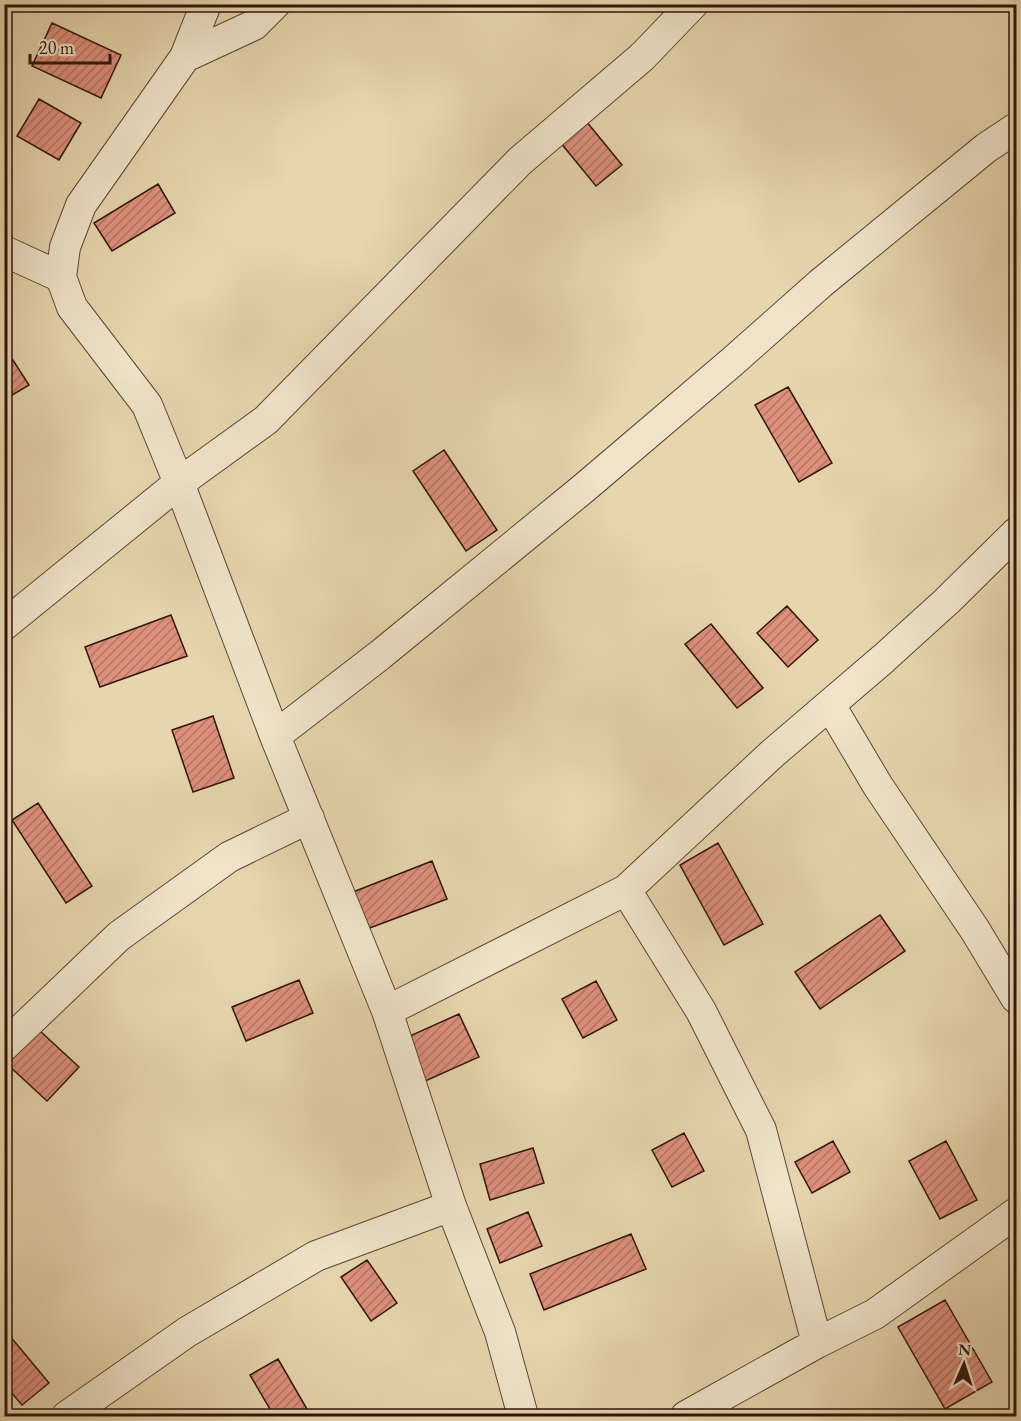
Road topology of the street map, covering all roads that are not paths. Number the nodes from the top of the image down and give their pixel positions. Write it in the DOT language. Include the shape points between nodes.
graph roads {
  1 [pos="206,4"];
  2 [pos="275,4"];
  3 [pos="693,4"];
  4 [pos="185,57"];
  5 [pos="1017,128"];
  6 [pos="4,251"];
  7 [pos="61,277"];
  8 [pos="179,483"];
  9 [pos="1017,533"];
  10 [pos="4,625"];
  11 [pos="830,705"];
  12 [pos="275,736"];
  13 [pos="309,818"];
  14 [pos="626,890"];
  15 [pos="1017,998"];
  16 [pos="387,1011"];
  17 [pos="4,1046"];
  18 [pos="452,1206"];
  19 [pos="1017,1213"];
  20 [pos="817,1343"];
  21 [pos="67,1416"];
  22 [pos="523,1416"];
  23 [pos="686,1416"];
  1 -- 4 [label="street"];
  2 -- 4 [label="street" via="254,25"];
  3 -- 8 [label="street" via="642,57 520,160 266,420"];
  4 -- 7 [label="street" via="81,205 65,247"];
  5 -- 12 [label="street" via="986,148 848,260 585,488"];
  6 -- 7 [label="street"];
  7 -- 8 [label="street" via="72,307 147,405"];
  8 -- 10 [label="street"];
  8 -- 12 [label="street"];
  9 -- 11 [label="street"];
  11 -- 14 [label="street"];
  11 -- 15 [label="street" via="878,786"];
  12 -- 13 [label="street"];
  13 -- 16 [label="street"];
  13 -- 17 [label="street" via="229,857 119,936"];
  14 -- 16 [label="street"];
  14 -- 20 [label="street" via="701,1011 761,1130"];
  16 -- 18 [label="street"];
  18 -- 21 [label="street" via="316,1256 187,1332"];
  18 -- 22 [label="street" via="500,1332"];
  19 -- 20 [label="street" via="875,1314"];
  20 -- 23 [label="street"];
}
